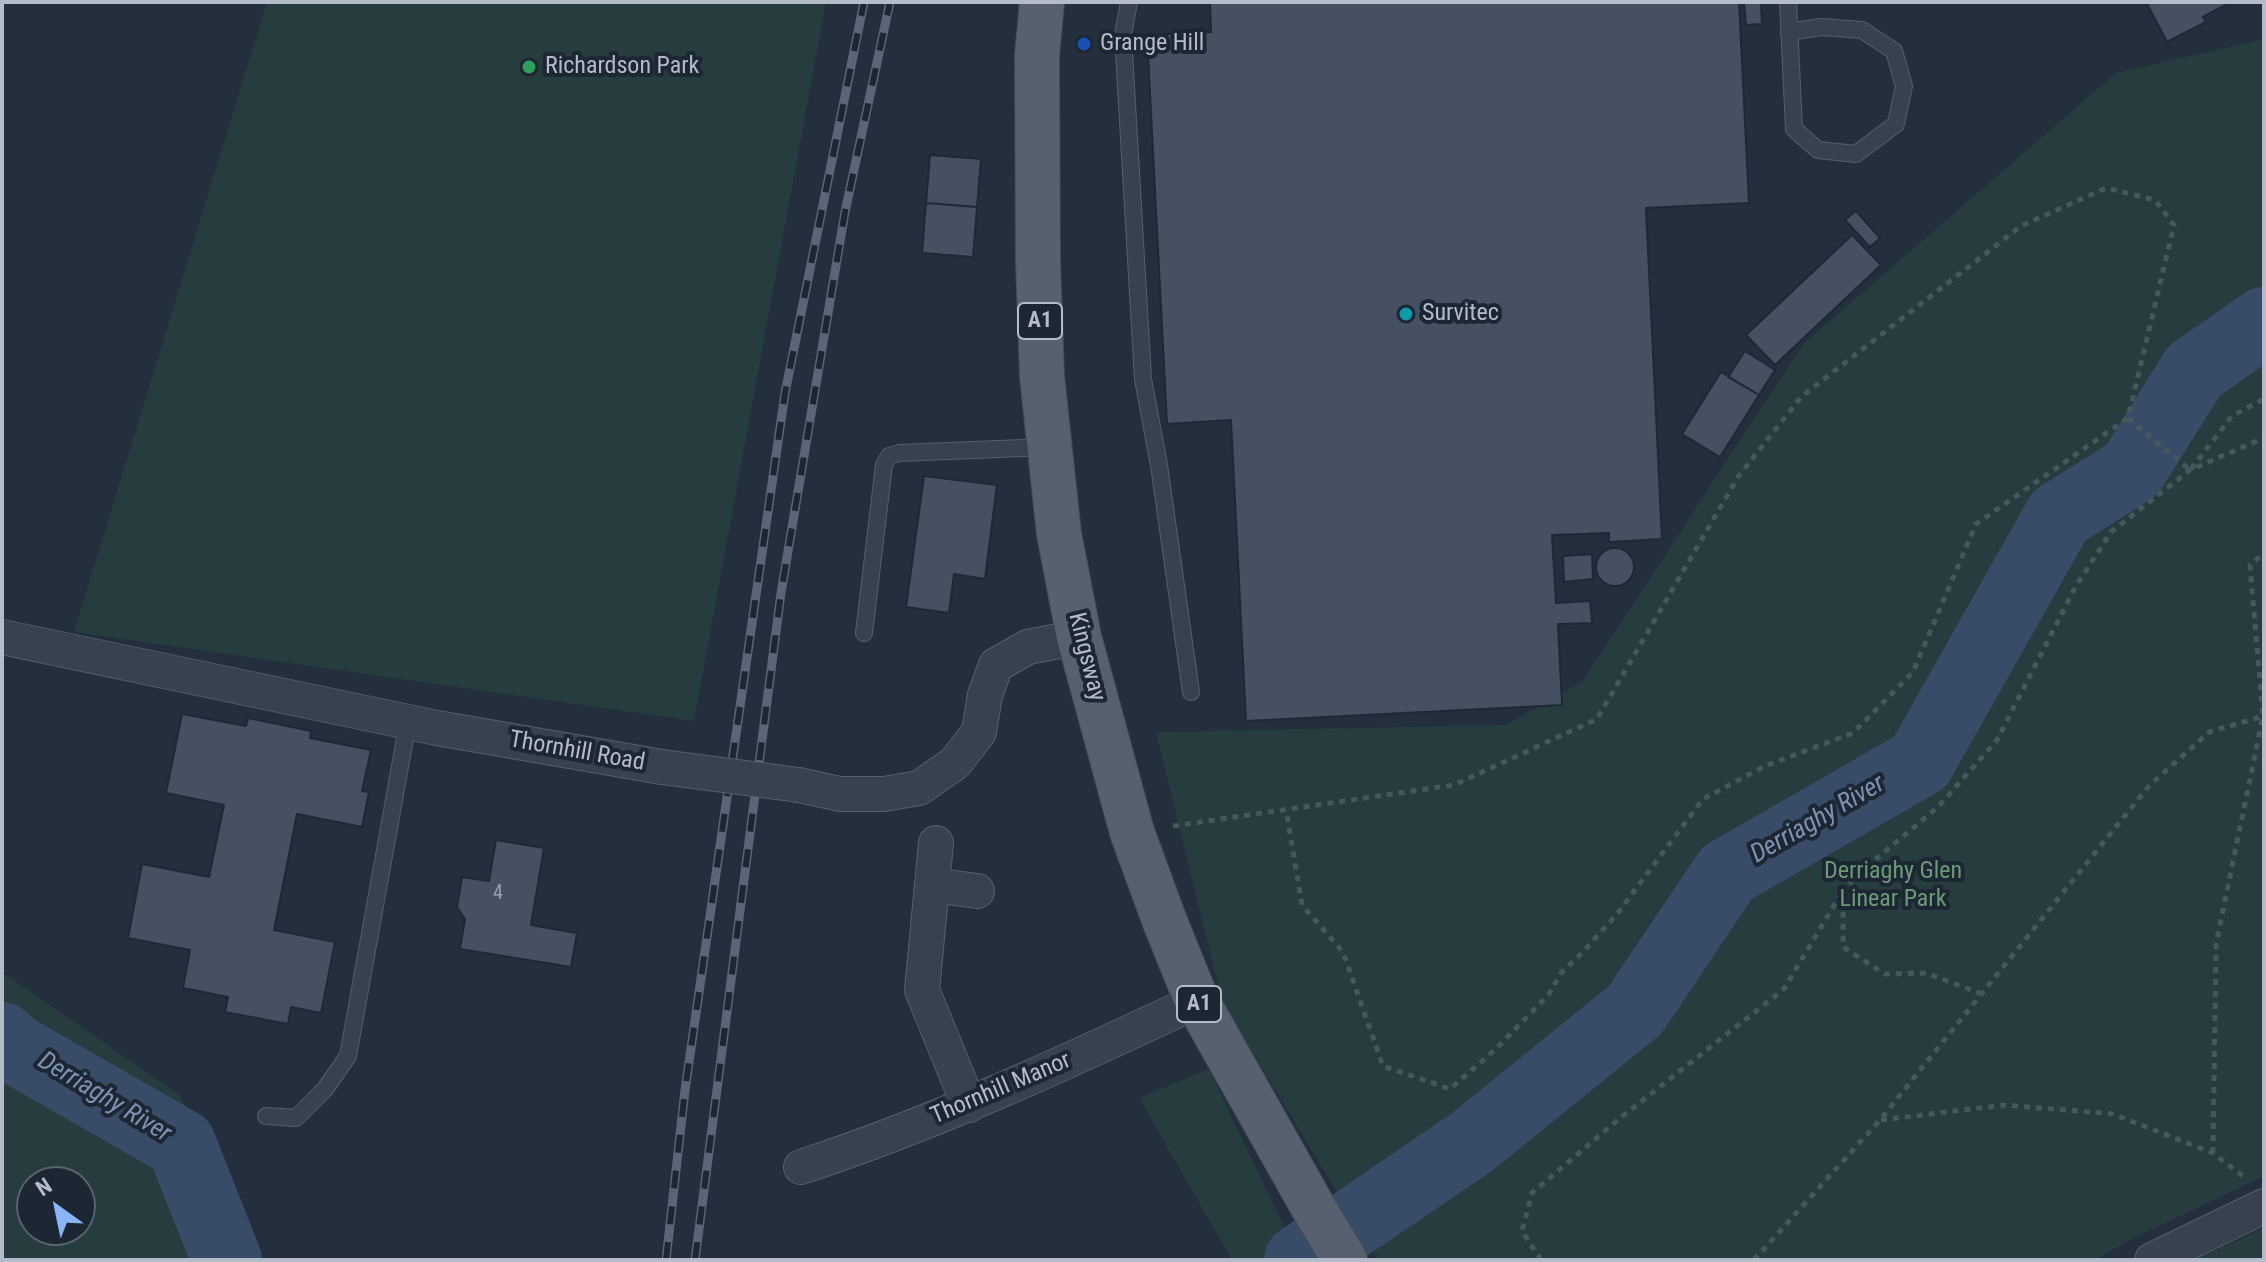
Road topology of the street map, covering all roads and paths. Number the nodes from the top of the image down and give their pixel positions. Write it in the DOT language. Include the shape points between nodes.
graph roads {
  1 [pos="1042,2"];
  2 [pos="1129,2"];
  3 [pos="1788,2"];
  4 [pos="1789,32"];
  5 [pos="2264,399"];
  6 [pos="2128,418"];
  7 [pos="2264,438"];
  8 [pos="1050,447"];
  9 [pos="2190,470"];
  10 [pos="2264,553"];
  11 [pos="864,633"];
  12 [pos="2,637"];
  13 [pos="1079,637"];
  14 [pos="1191,692"];
  15 [pos="2264,716"];
  16 [pos="408,722"];
  17 [pos="1286,810"];
  18 [pos="1132,832"];
  19 [pos="936,843"];
  20 [pos="932,885"];
  21 [pos="977,891"];
  22 [pos="1843,891"];
  23 [pos="1982,994"];
  24 [pos="1197,1001"];
  25 [pos="969,1105"];
  26 [pos="266,1116"];
  27 [pos="1880,1120"];
  28 [pos="2213,1153"];
  29 [pos="801,1167"];
  30 [pos="2259,1195"];
  31 [pos="1345,1260"];
  32 [pos="1541,1260"];
  33 [pos="1754,1260"];
  34 [pos="2152,1260"];
  1 -- 8 [label="main road, Kingsway / A1" via="1037,56 1038,261"];
  2 -- 14 [label="lane" via="1123,35 1143,379"];
  3 -- 4 [label="lane"];
  4 -- 4 [label="lane" via="1794,129 1818,150 1856,154 1896,124 1904,86 1894,51 1862,30 1821,27"];
  5 -- 9 [label="path" via="2232,416"];
  6 -- 9 [label="path"];
  6 -- 17 [label="path" via="1976,524 1913,672 1853,733 1765,766 1703,799 1549,994 1450,1089 1383,1066 1343,952 1302,905"];
  6 -- 17 [label="path" via="2174,225 2155,200 2106,188 2021,226 1801,397 1738,477 1597,719 1454,785"];
  7 -- 9 [label="path"];
  8 -- 11 [label="lane" via="889,456"];
  8 -- 13 [label="main road, Kingsway / A1" via="1059,534"];
  9 -- 22 [label="path" via="2111,532 2076,586 1997,740 1938,807"];
  10 -- 15 [label="path" via="2250,565"];
  12 -- 16 [label="street, Thornhill Road"];
  13 -- 16 [label="street, Thornhill Road, bridge" via="1028,647 996,665 979,732 955,763 919,788 884,794 840,794"];
  13 -- 18 [label="main road, Kingsway / A1"];
  15 -- 23 [label="path" via="2209,732 2148,787"];
  15 -- 28 [label="path" via="2216,944"];
  16 -- 26 [label="lane" via="348,1056 296,1118"];
  17 -- 18 [label="path"];
  18 -- 24 [label="main road, Kingsway / A1"];
  19 -- 20 [label="street"];
  20 -- 21 [label="street"];
  20 -- 25 [label="street" via="922,990"];
  22 -- 23 [label="path" via="1843,947 1885,974 1926,973"];
  22 -- 32 [label="path" via="1784,989 1532,1193 1522,1231"];
  23 -- 27 [label="path"];
  24 -- 25 [label="street, Thornhill Manor"];
  24 -- 31 [label="main road, Kingsway / A1"];
  25 -- 29 [label="street, Thornhill Manor"];
  27 -- 28 [label="path" via="2004,1105 2113,1114"];
  27 -- 33 [label="path"];
  28 -- 30 [label="path"];
  30 -- 34 [label="street"];
}
